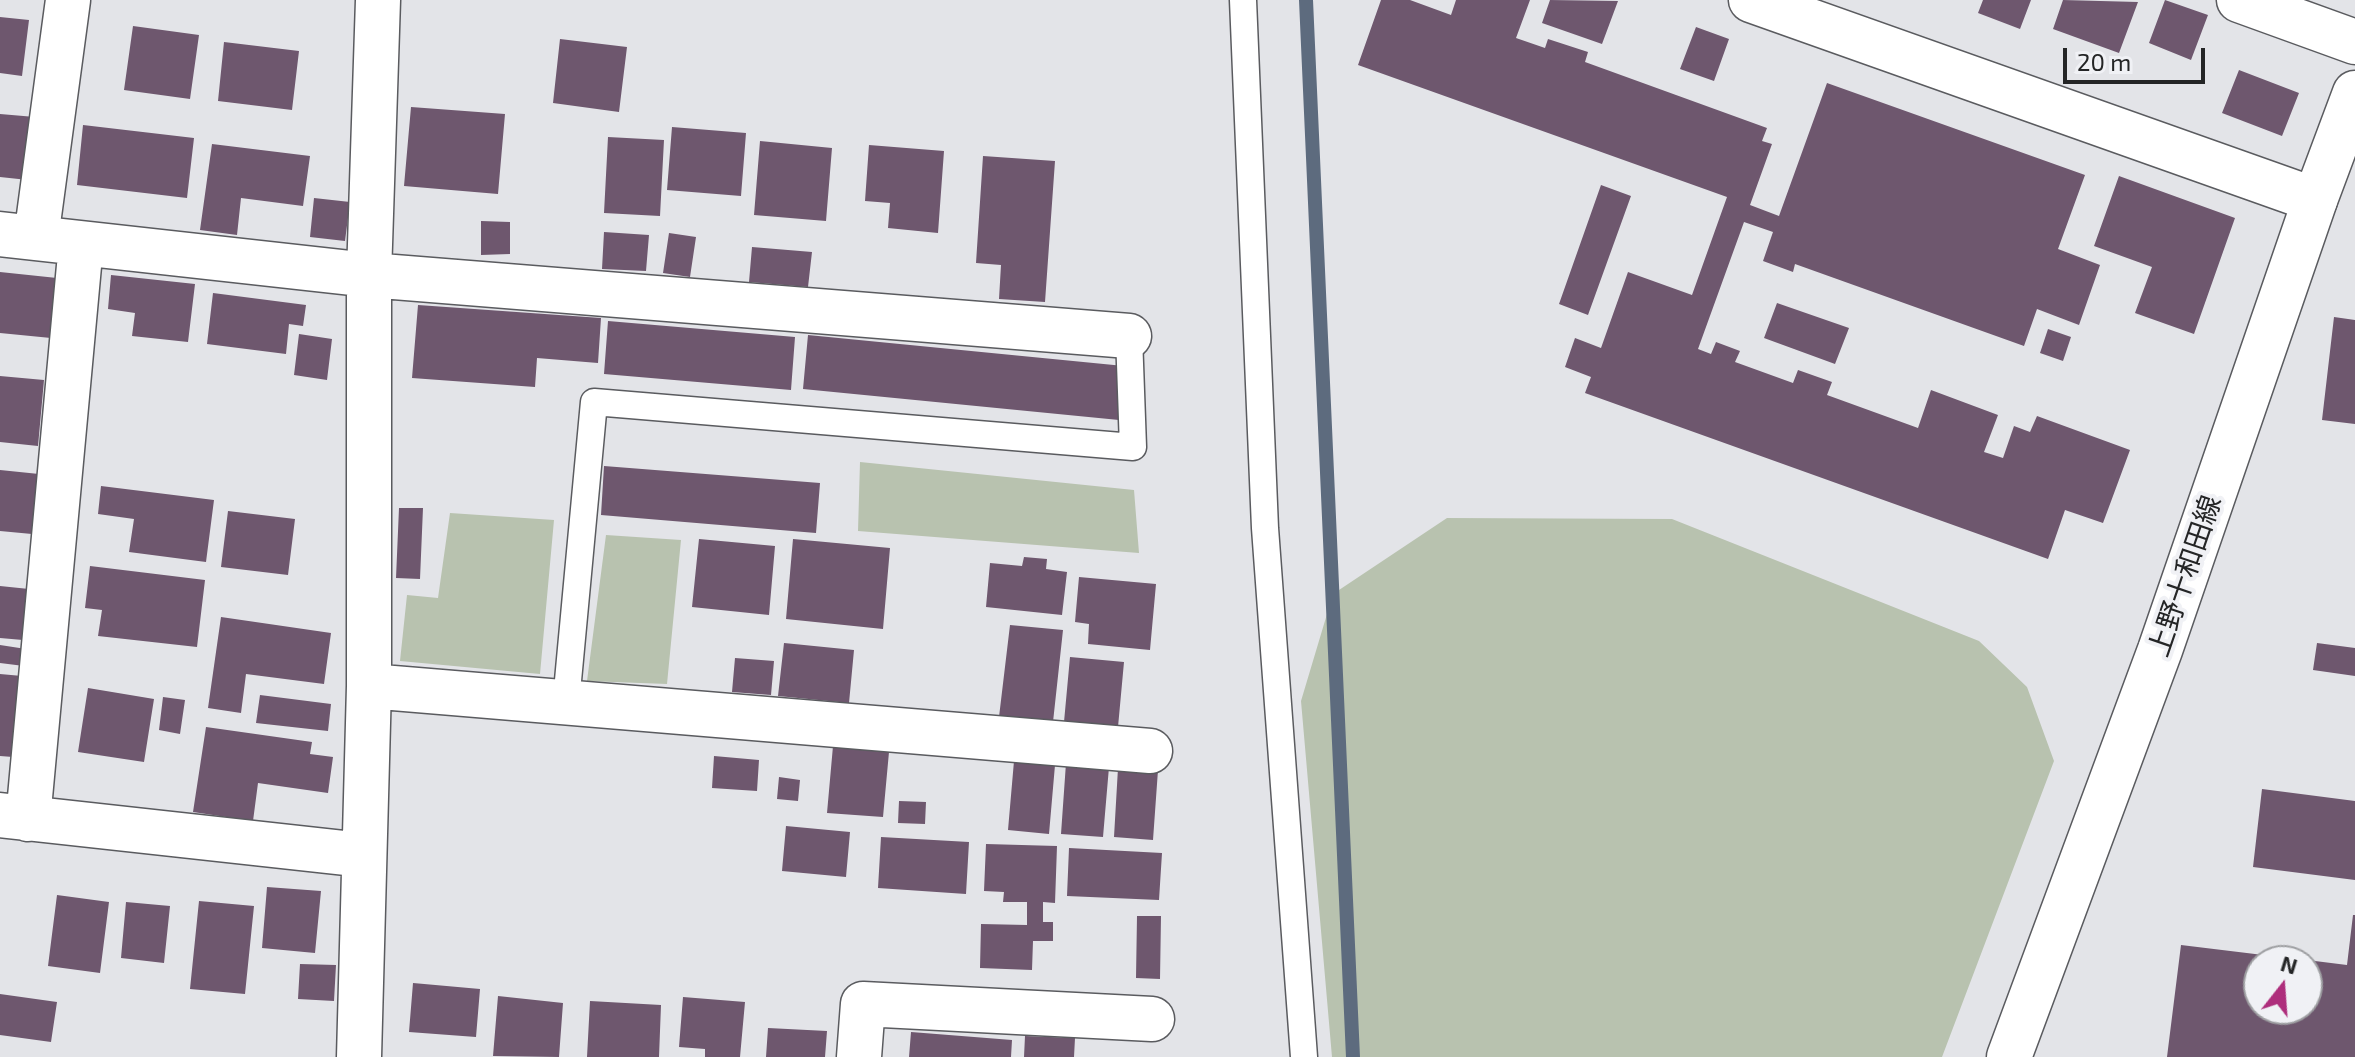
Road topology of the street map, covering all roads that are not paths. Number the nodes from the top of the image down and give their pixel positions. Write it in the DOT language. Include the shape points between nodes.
graph roads {
  1 [pos="68,0"];
  2 [pos="378,0"];
  3 [pos="1243,0"];
  4 [pos="1751,0"];
  5 [pos="2239,0"];
  6 [pos="2355,42"];
  7 [pos="2355,93"];
  8 [pos="2315,200"];
  9 [pos="18,236"];
  10 [pos="81,244"];
  11 [pos="369,275"];
  12 [pos="1129,336"];
  13 [pos="369,686"];
  14 [pos="566,702"];
  15 [pos="1150,751"];
  16 [pos="14,817"];
  17 [pos="363,855"];
  18 [pos="1152,1019"];
  19 [pos="359,1057"];
  20 [pos="859,1057"];
  21 [pos="1304,1057"];
  22 [pos="2009,1057"];
  1 -- 9 [label="street"];
  2 -- 11 [label="street"];
  3 -- 21 [label="lane" via="1265,528"];
  4 -- 8 [label="street"];
  5 -- 6 [label="street"];
  7 -- 8 [label="street, 上野十和田線"];
  8 -- 22 [label="street, 上野十和田線" via="2160,650"];
  9 -- 10 [label="street"];
  10 -- 11 [label="street"];
  10 -- 16 [label="street"];
  11 -- 12 [label="street"];
  11 -- 13 [label="street"];
  12 -- 14 [label="lane" via="1133,447 594,402"];
  13 -- 14 [label="street"];
  13 -- 17 [label="street"];
  14 -- 15 [label="street"];
  16 -- 17 [label="street"];
  17 -- 19 [label="street"];
  18 -- 20 [label="street" via="863,1004"];
}
